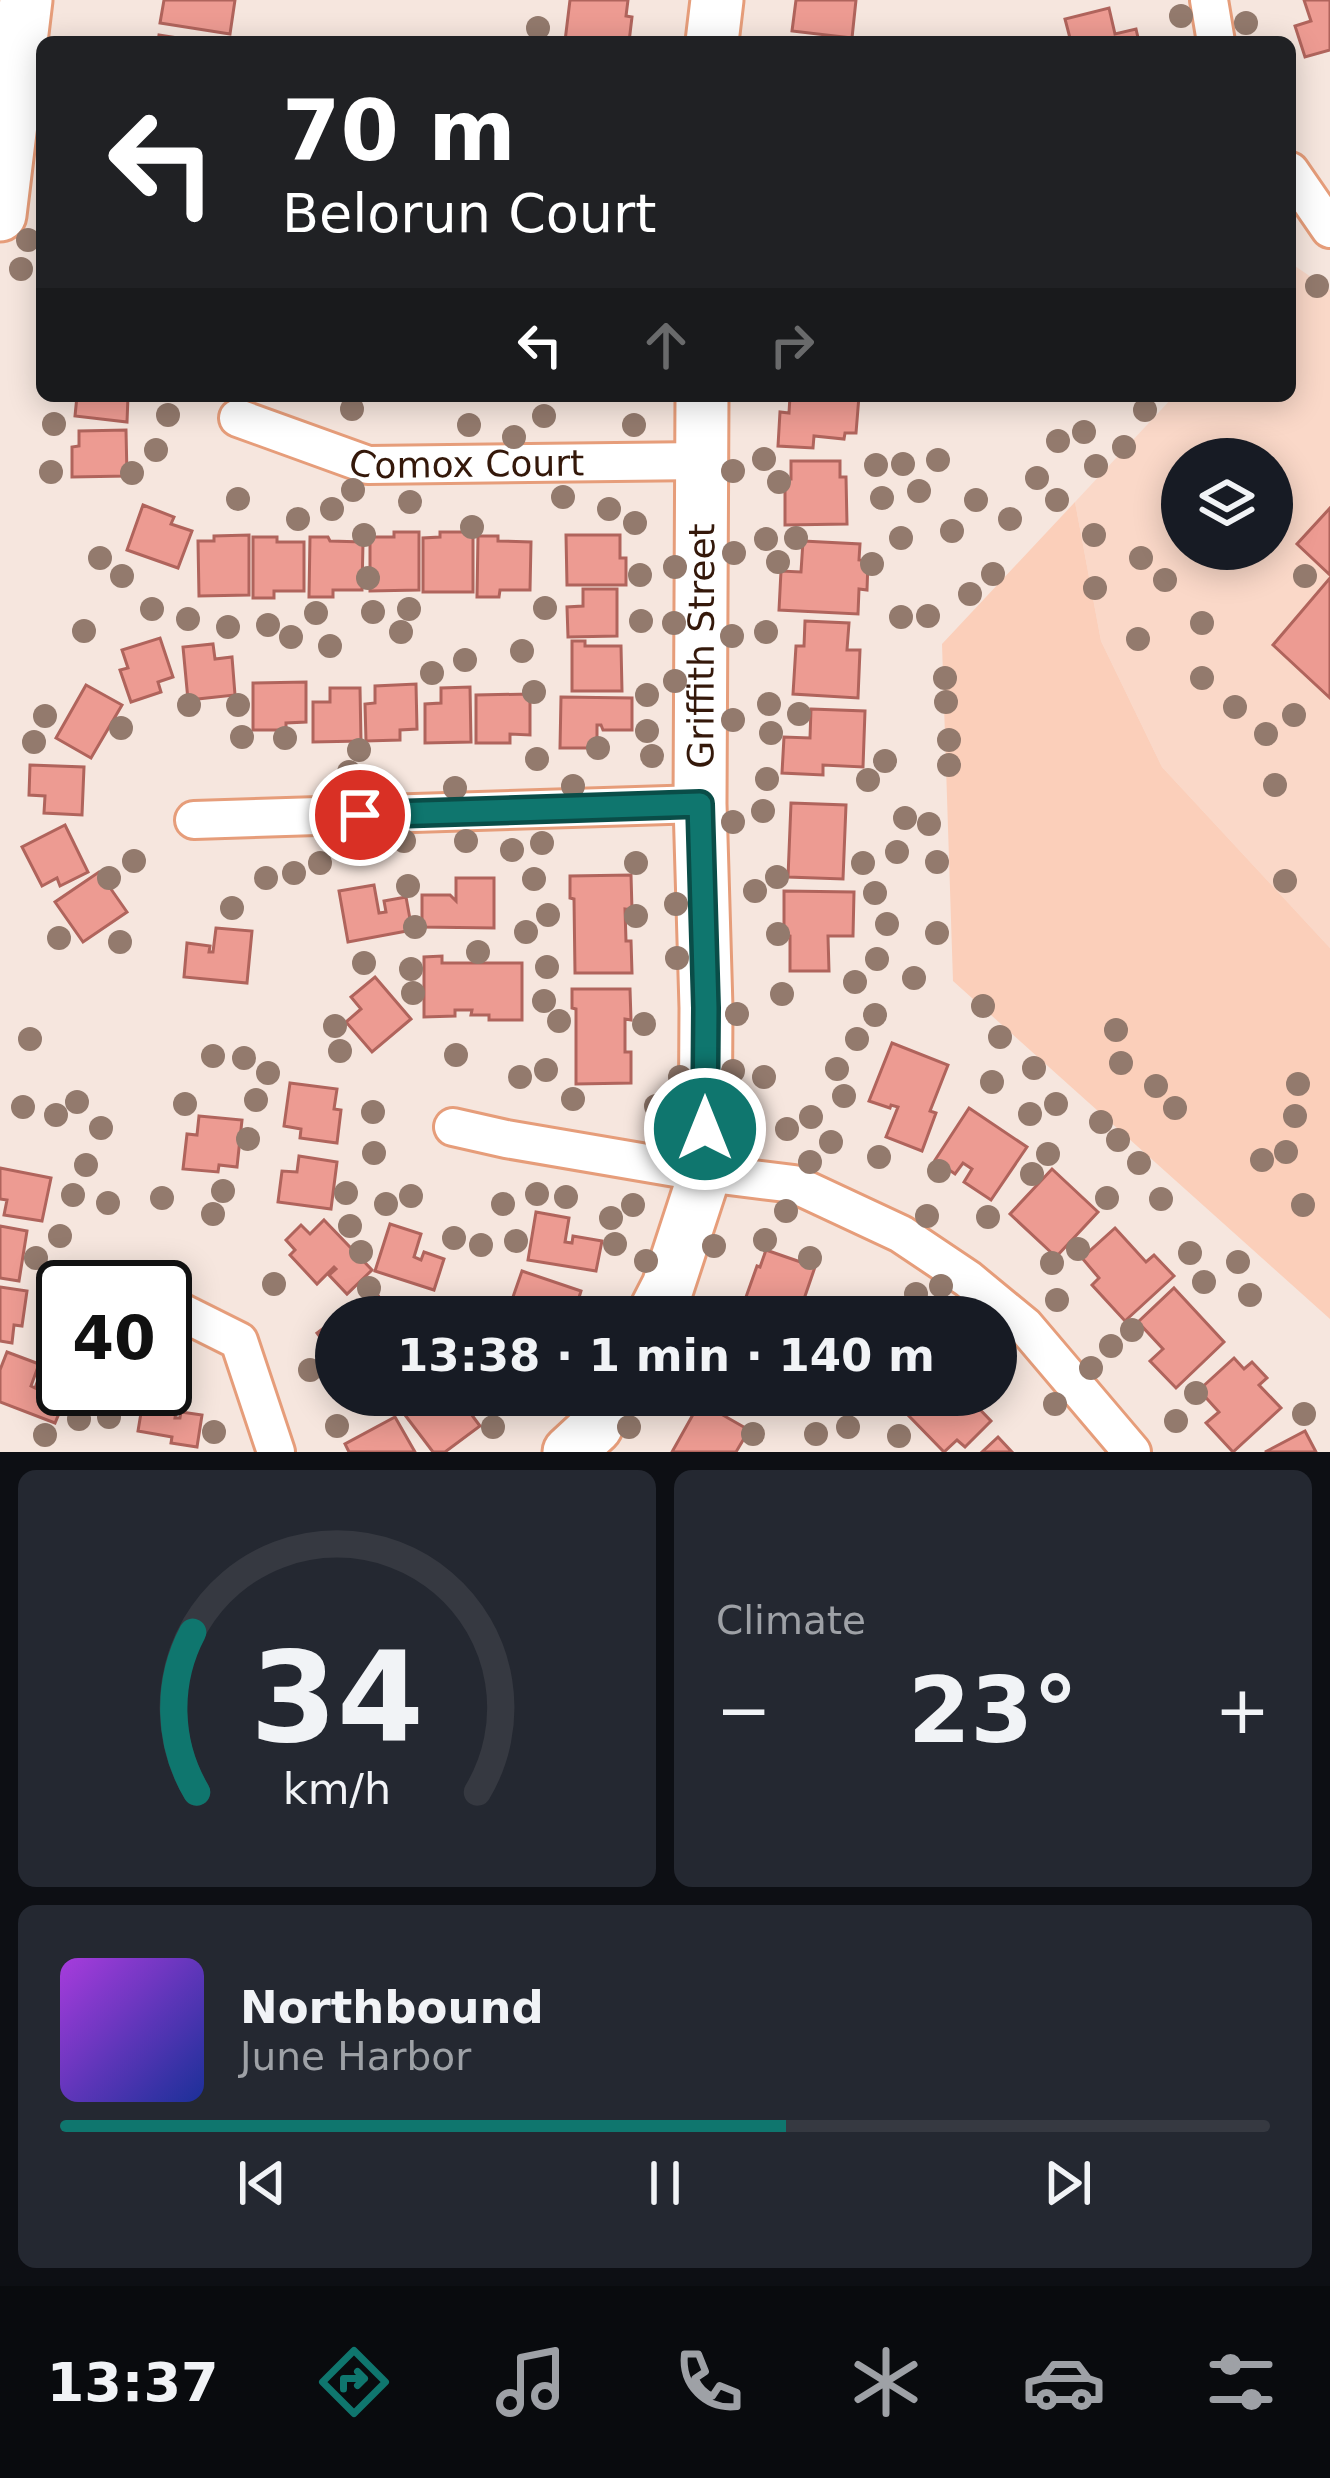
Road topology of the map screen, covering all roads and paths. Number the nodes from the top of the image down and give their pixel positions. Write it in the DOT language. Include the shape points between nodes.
graph roads {
  1 [pos="26,0"];
  2 [pos="717,0"];
  3 [pos="1209,0"];
  4 [pos="713,36"];
  5 [pos="1215,36"];
  6 [pos="8,81"];
  7 [pos="1296,180"];
  8 [pos="0,215"];
  9 [pos="1330,229"];
  10 [pos="702,402"];
  11 [pos="238,418"];
  12 [pos="702,461"];
  13 [pos="700,804"];
  14 [pos="194,820"];
  15 [pos="453,1127"];
  16 [pos="705,1173"];
  17 [pos="663,1296"];
  18 [pos="192,1318"];
  19 [pos="602,1416"];
  20 [pos="276,1452"];
  21 [pos="570,1452"];
  22 [pos="1132,1452"];
  1 -- 6 [label="street"];
  2 -- 4 [label="street"];
  3 -- 5 [label="street"];
  6 -- 8 [label="street"];
  7 -- 9 [label="street"];
  10 -- 12 [label="street, Griffith Street"];
  11 -- 12 [label="street, Comox Court" via="368,465"];
  12 -- 13 [label="street, Griffith Street"];
  13 -- 14 [label="street"];
  13 -- 16 [label="street, Griffith Street"];
  15 -- 16 [label="street"];
  16 -- 17 [label="street, Griffith Street"];
  16 -- 22 [label="street" via="794,1184 902,1234 1025,1326"];
  18 -- 20 [label="street" via="239,1341"];
  19 -- 21 [label="street"];
}
